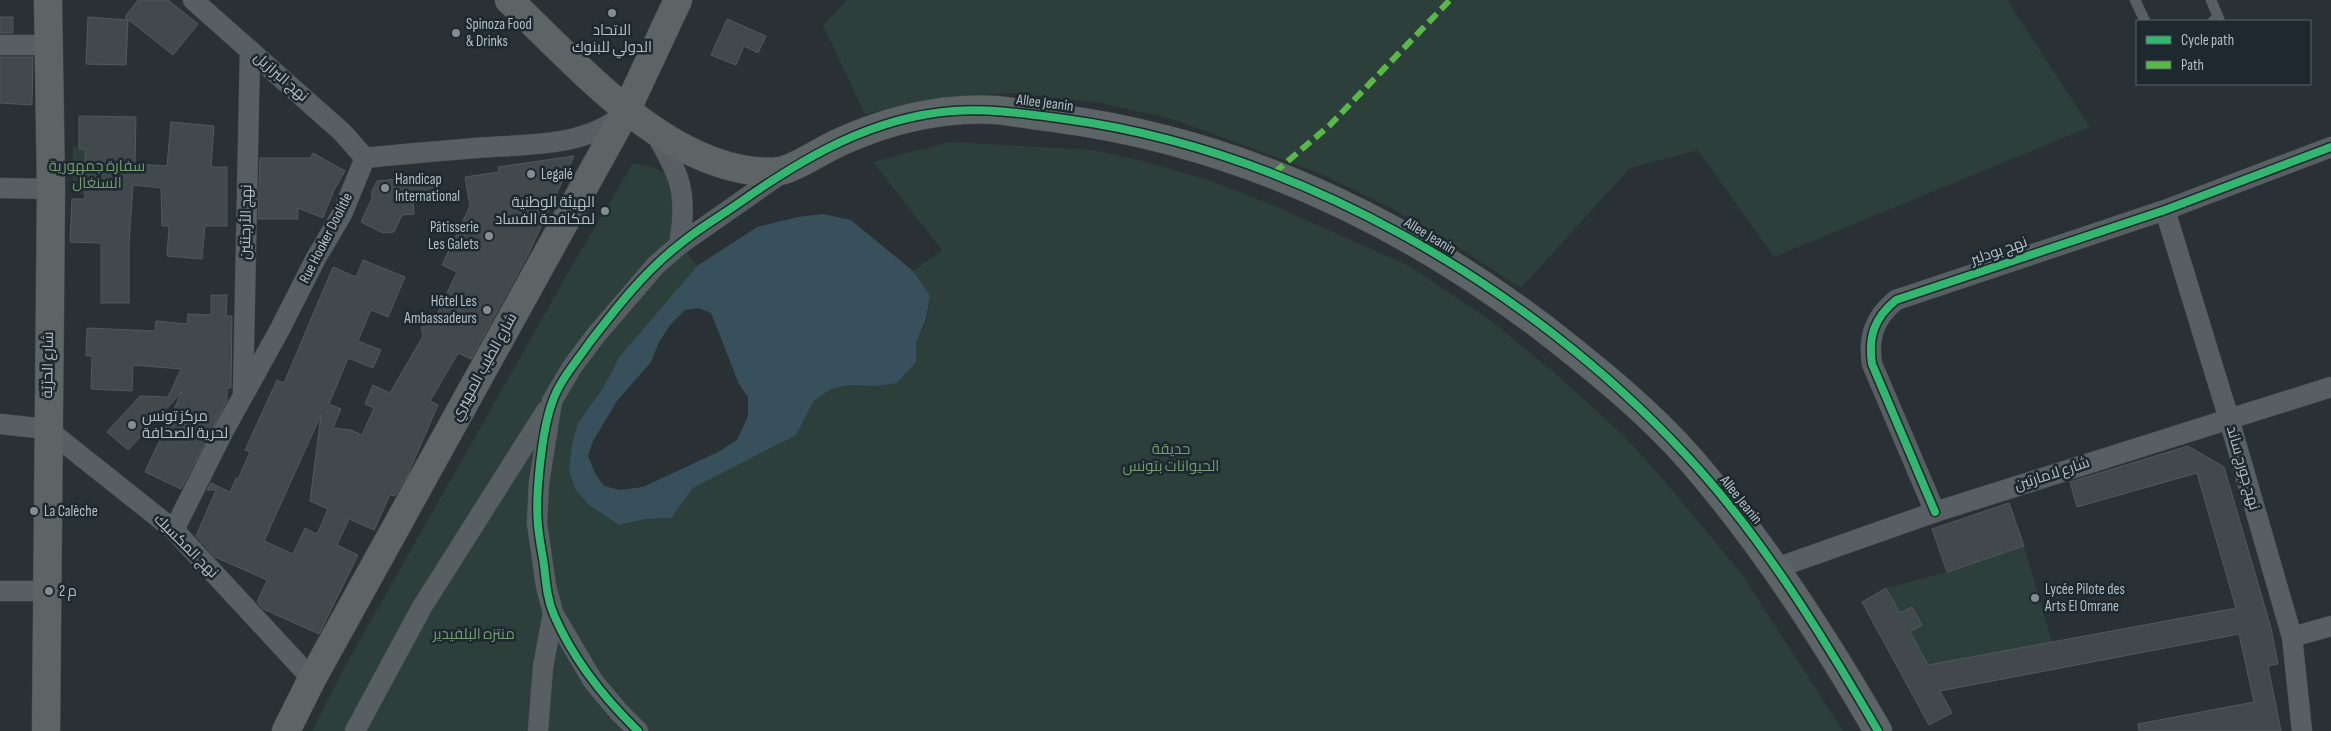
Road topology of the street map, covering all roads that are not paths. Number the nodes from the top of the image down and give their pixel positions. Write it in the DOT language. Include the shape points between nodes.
graph roads {
  1 [pos="48,0"];
  2 [pos="193,0"];
  3 [pos="509,0"];
  4 [pos="678,0"];
  5 [pos="2136,0"];
  6 [pos="2211,0"];
  7 [pos="2145,20"];
  8 [pos="2216,20"];
  9 [pos="0,45"];
  10 [pos="48,45"];
  11 [pos="250,50"];
  12 [pos="626,111"];
  13 [pos="655,133"];
  14 [pos="2331,147"];
  15 [pos="365,158"];
  16 [pos="788,169"];
  17 [pos="0,188"];
  18 [pos="51,189"];
  19 [pos="2165,210"];
  20 [pos="679,244"];
  21 [pos="2331,388"];
  22 [pos="243,395"];
  23 [pos="552,401"];
  24 [pos="2229,420"];
  25 [pos="0,424"];
  26 [pos="47,429"];
  27 [pos="1935,512"];
  28 [pos="174,530"];
  29 [pos="1776,568"];
  30 [pos="0,591"];
  31 [pos="48,591"];
  32 [pos="553,613"];
  33 [pos="2331,626"];
  34 [pos="2292,637"];
  35 [pos="312,679"];
  36 [pos="46,731"];
  37 [pos="286,731"];
  38 [pos="355,731"];
  39 [pos="538,731"];
  40 [pos="638,731"];
  41 [pos="1878,731"];
  42 [pos="2302,731"];
  1 -- 10 [label="main road, شارع الحرّيّة"];
  2 -- 11 [label="street, نهج البرازيل"];
  3 -- 12 [label="main road"];
  4 -- 12 [label="main road, شارع الطيب المهيري"];
  5 -- 7 [label="lane"];
  6 -- 8 [label="lane" via="2219,19"];
  9 -- 10 [label="street"];
  10 -- 18 [label="main road, شارع الحرّيّة"];
  11 -- 15 [label="street, نهج البرازيل" via="342,132"];
  11 -- 22 [label="street, نهج الأرجنتين"];
  12 -- 13 [label="main road"];
  12 -- 15 [label="street" via="616,120 587,134 555,141"];
  12 -- 35 [label="main road, شارع الطيب المهيري"];
  13 -- 16 [label="main road" via="722,166 764,172"];
  13 -- 20 [label="street" via="682,188 684,208"];
  14 -- 19 [label="street, نهج بودلير"];
  15 -- 22 [label="street, Rue Hooker Doolitle" via="342,214"];
  16 -- 20 [label="street"];
  16 -- 29 [label="main road, Allee Jeanin" via="836,143 907,118 950,111 995,110 1102,124 1228,157 1274,173 1372,218 1424,247 1508,302 1594,367 1690,460"];
  17 -- 18 [label="street"];
  18 -- 26 [label="main road, شارع الحرّيّة"];
  19 -- 24 [label="street, نهج جورج ساند"];
  19 -- 27 [label="street, نهج بودلير" via="1896,300 1885,309 1872,332 1872,364"];
  20 -- 23 [label="street" via="642,280 596,335"];
  21 -- 24 [label="street, شارع لامارتين"];
  22 -- 28 [label="street, Rue Hooker Doolitle"];
  23 -- 32 [label="street" via="538,483 537,522"];
  23 -- 38 [label="street" via="422,607"];
  24 -- 27 [label="street, شارع لامارتين"];
  24 -- 34 [label="street, نهج جورج ساند"];
  25 -- 26 [label="street"];
  26 -- 28 [label="street, نهج المكسيك"];
  26 -- 31 [label="main road, شارع الحرّيّة"];
  27 -- 29 [label="street, شارع لامارتين"];
  28 -- 35 [label="street, نهج المكسيك"];
  29 -- 41 [label="main road, Allee Jeanin"];
  30 -- 31 [label="street"];
  31 -- 36 [label="main road, شارع الحرّيّة"];
  32 -- 39 [label="street" via="543,667"];
  32 -- 40 [label="street" via="593,681"];
  33 -- 34 [label="street"];
  34 -- 42 [label="street, نهج جورج ساند"];
  35 -- 37 [label="main road, شارع الطيب المهيري"];
}
